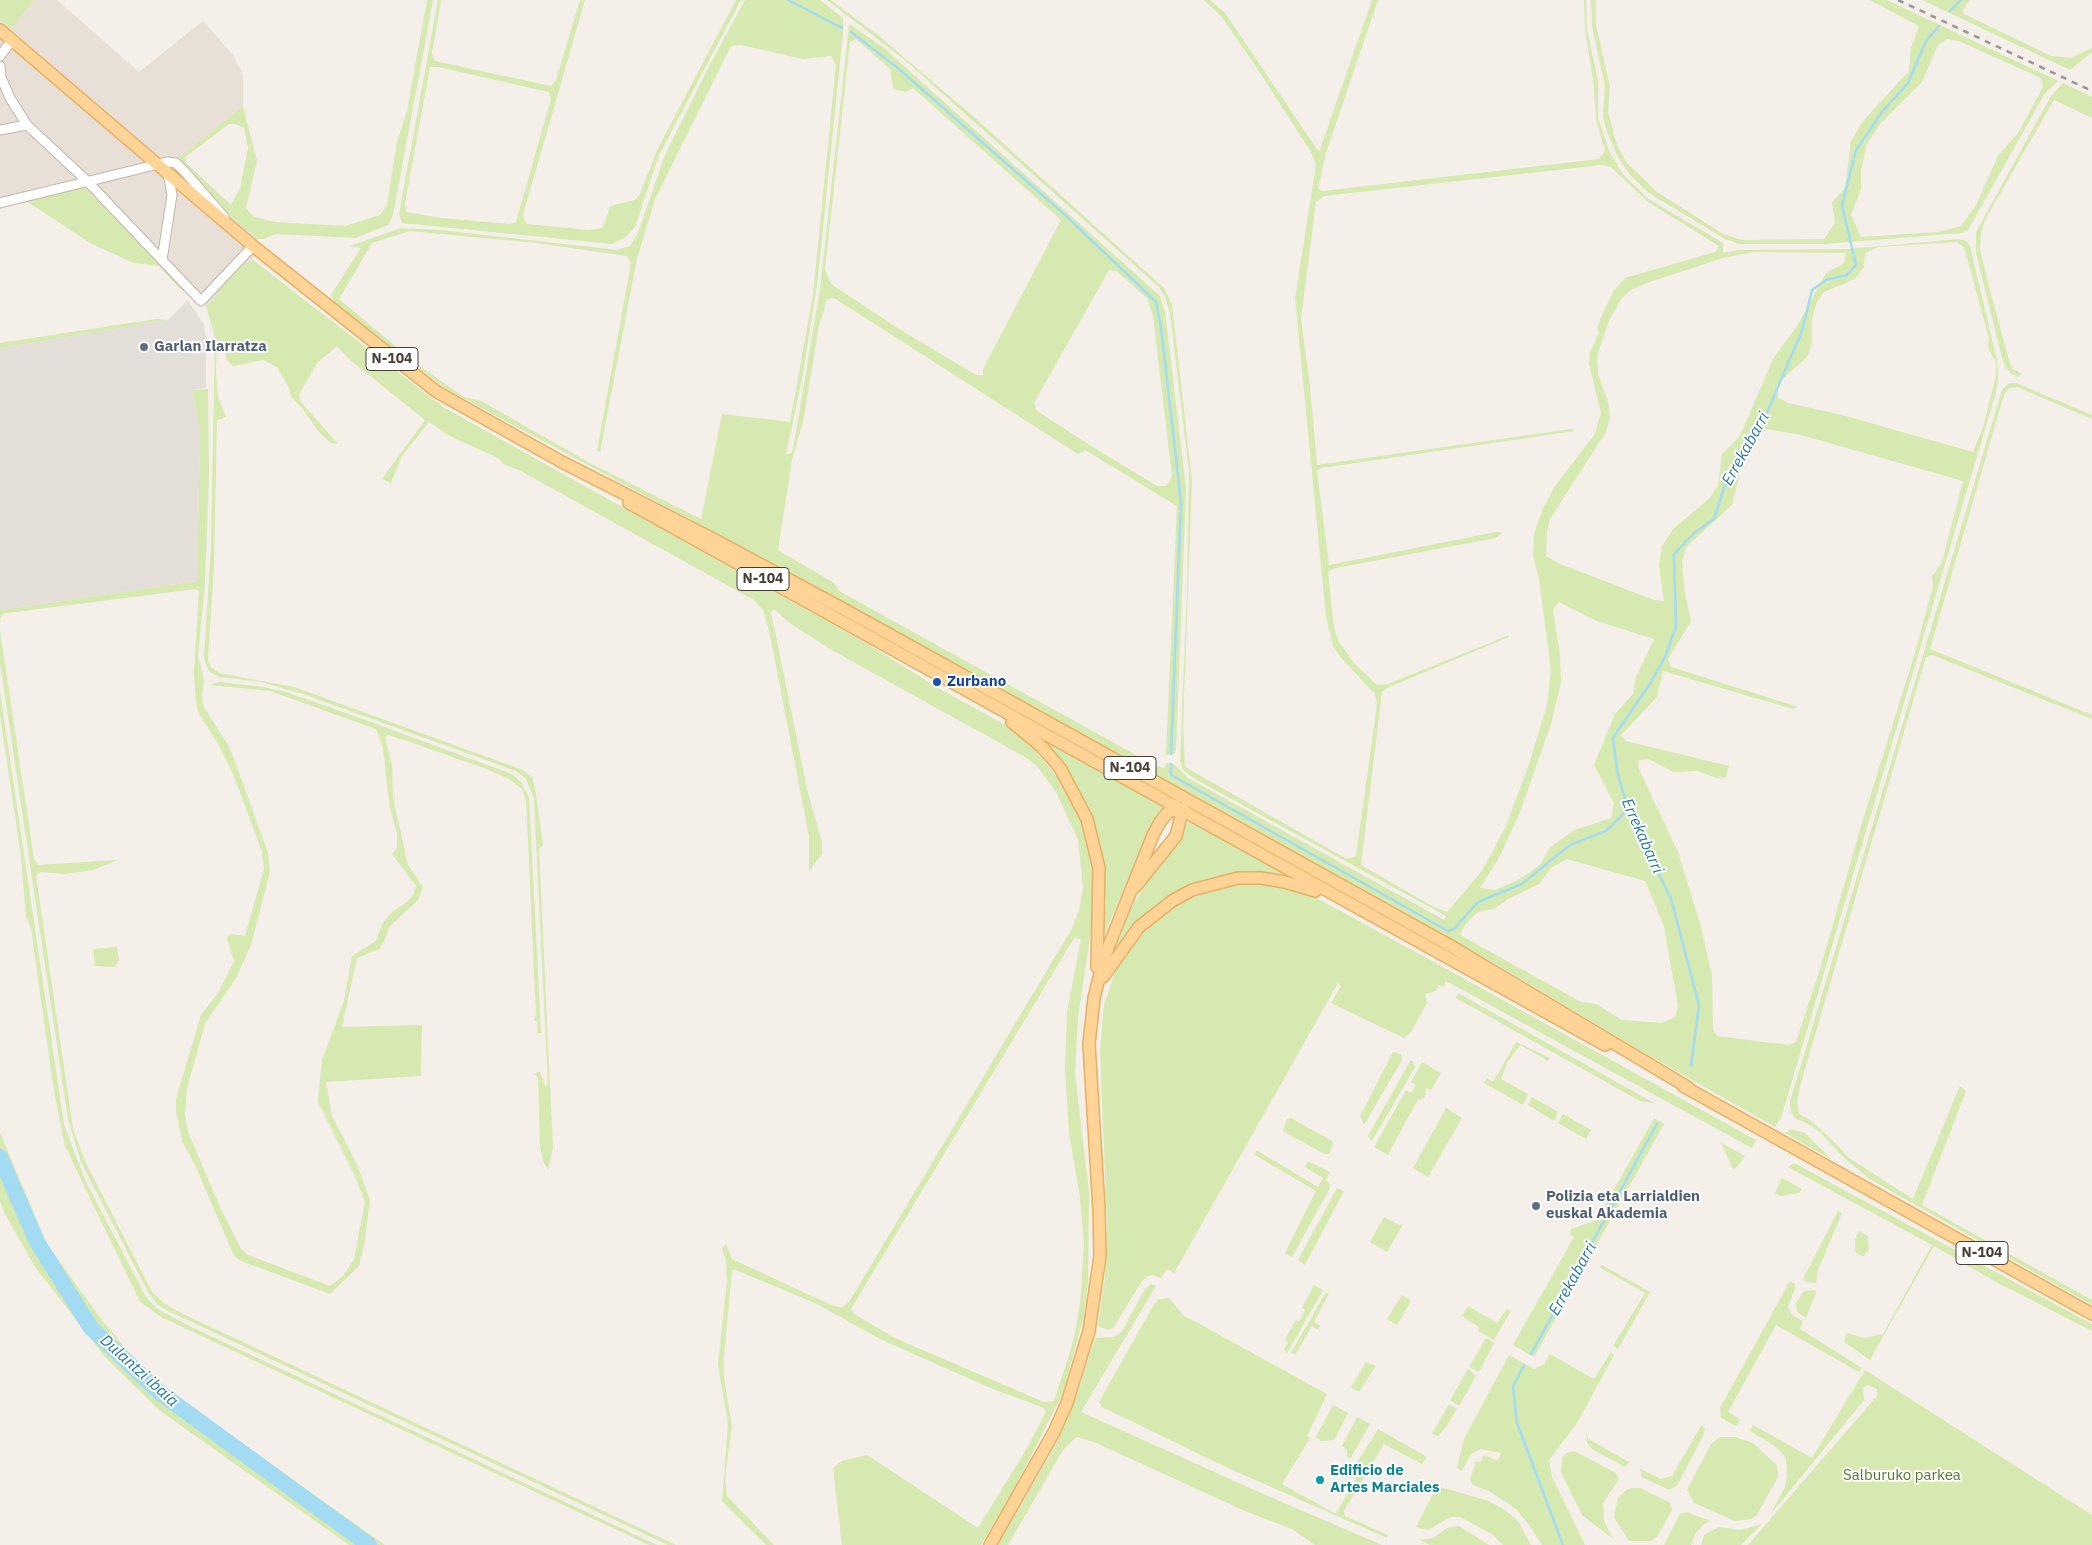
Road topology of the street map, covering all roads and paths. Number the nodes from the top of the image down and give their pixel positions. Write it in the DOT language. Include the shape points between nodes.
graph roads {
  1 [pos="0,30"];
  2 [pos="12,40"];
  3 [pos="0,56"];
  4 [pos="0,66"];
  5 [pos="27,125"];
  6 [pos="0,129"];
  7 [pos="163,169"];
  8 [pos="86,180"];
  9 [pos="0,203"];
  10 [pos="253,246"];
  11 [pos="162,260"];
  12 [pos="562,462"];
  13 [pos="966,690"];
  14 [pos="1114,759"];
  15 [pos="1177,808"];
  16 [pos="1217,816"];
  17 [pos="1132,890"];
  18 [pos="1365,912"];
  19 [pos="1096,990"];
  20 [pos="1690,1088"];
  21 [pos="2092,1314"];
  22 [pos="990,1545"];
  1 -- 2 [label="main road, N-104"];
  2 -- 3 [label="street"];
  2 -- 7 [label="main road, N-104"];
  4 -- 5 [label="street" via="10,98"];
  5 -- 6 [label="street"];
  5 -- 8 [label="street"];
  7 -- 8 [label="street"];
  7 -- 10 [label="main road, N-104"];
  7 -- 11 [label="street" via="172,195"];
  8 -- 9 [label="street"];
  8 -- 11 [label="street"];
  10 -- 11 [label="street" via="201,301"];
  10 -- 12 [label="main road, N-104" via="437,392"];
  12 -- 13 [label="main road, N-104" via="729,560"];
  12 -- 14 [label="main road, N-104" via="830,601"];
  13 -- 15 [label="main road, N-104"];
  13 -- 19 [label="main road" via="1041,746 1060,768 1087,819 1100,874"];
  14 -- 15 [label="main road" via="1159,788"];
  14 -- 16 [label="main road, N-104"];
  15 -- 16 [label="main road" via="1190,808"];
  15 -- 17 [label="main road" via="1168,812 1160,822"];
  15 -- 17 [label="main road" via="1181,816 1176,836"];
  15 -- 18 [label="main road, N-104"];
  16 -- 20 [label="main road, N-104" via="1449,945"];
  17 -- 19 [label="main road" via="1104,958"];
  18 -- 19 [label="main road" via="1285,882 1238,878 1214,883 1192,890 1156,912 1126,942"];
  18 -- 20 [label="main road, N-104" via="1625,1056"];
  19 -- 22 [label="main road" via="1088,1044 1100,1256 1089,1331 1054,1432"];
  20 -- 21 [label="main road, N-104"];
}
